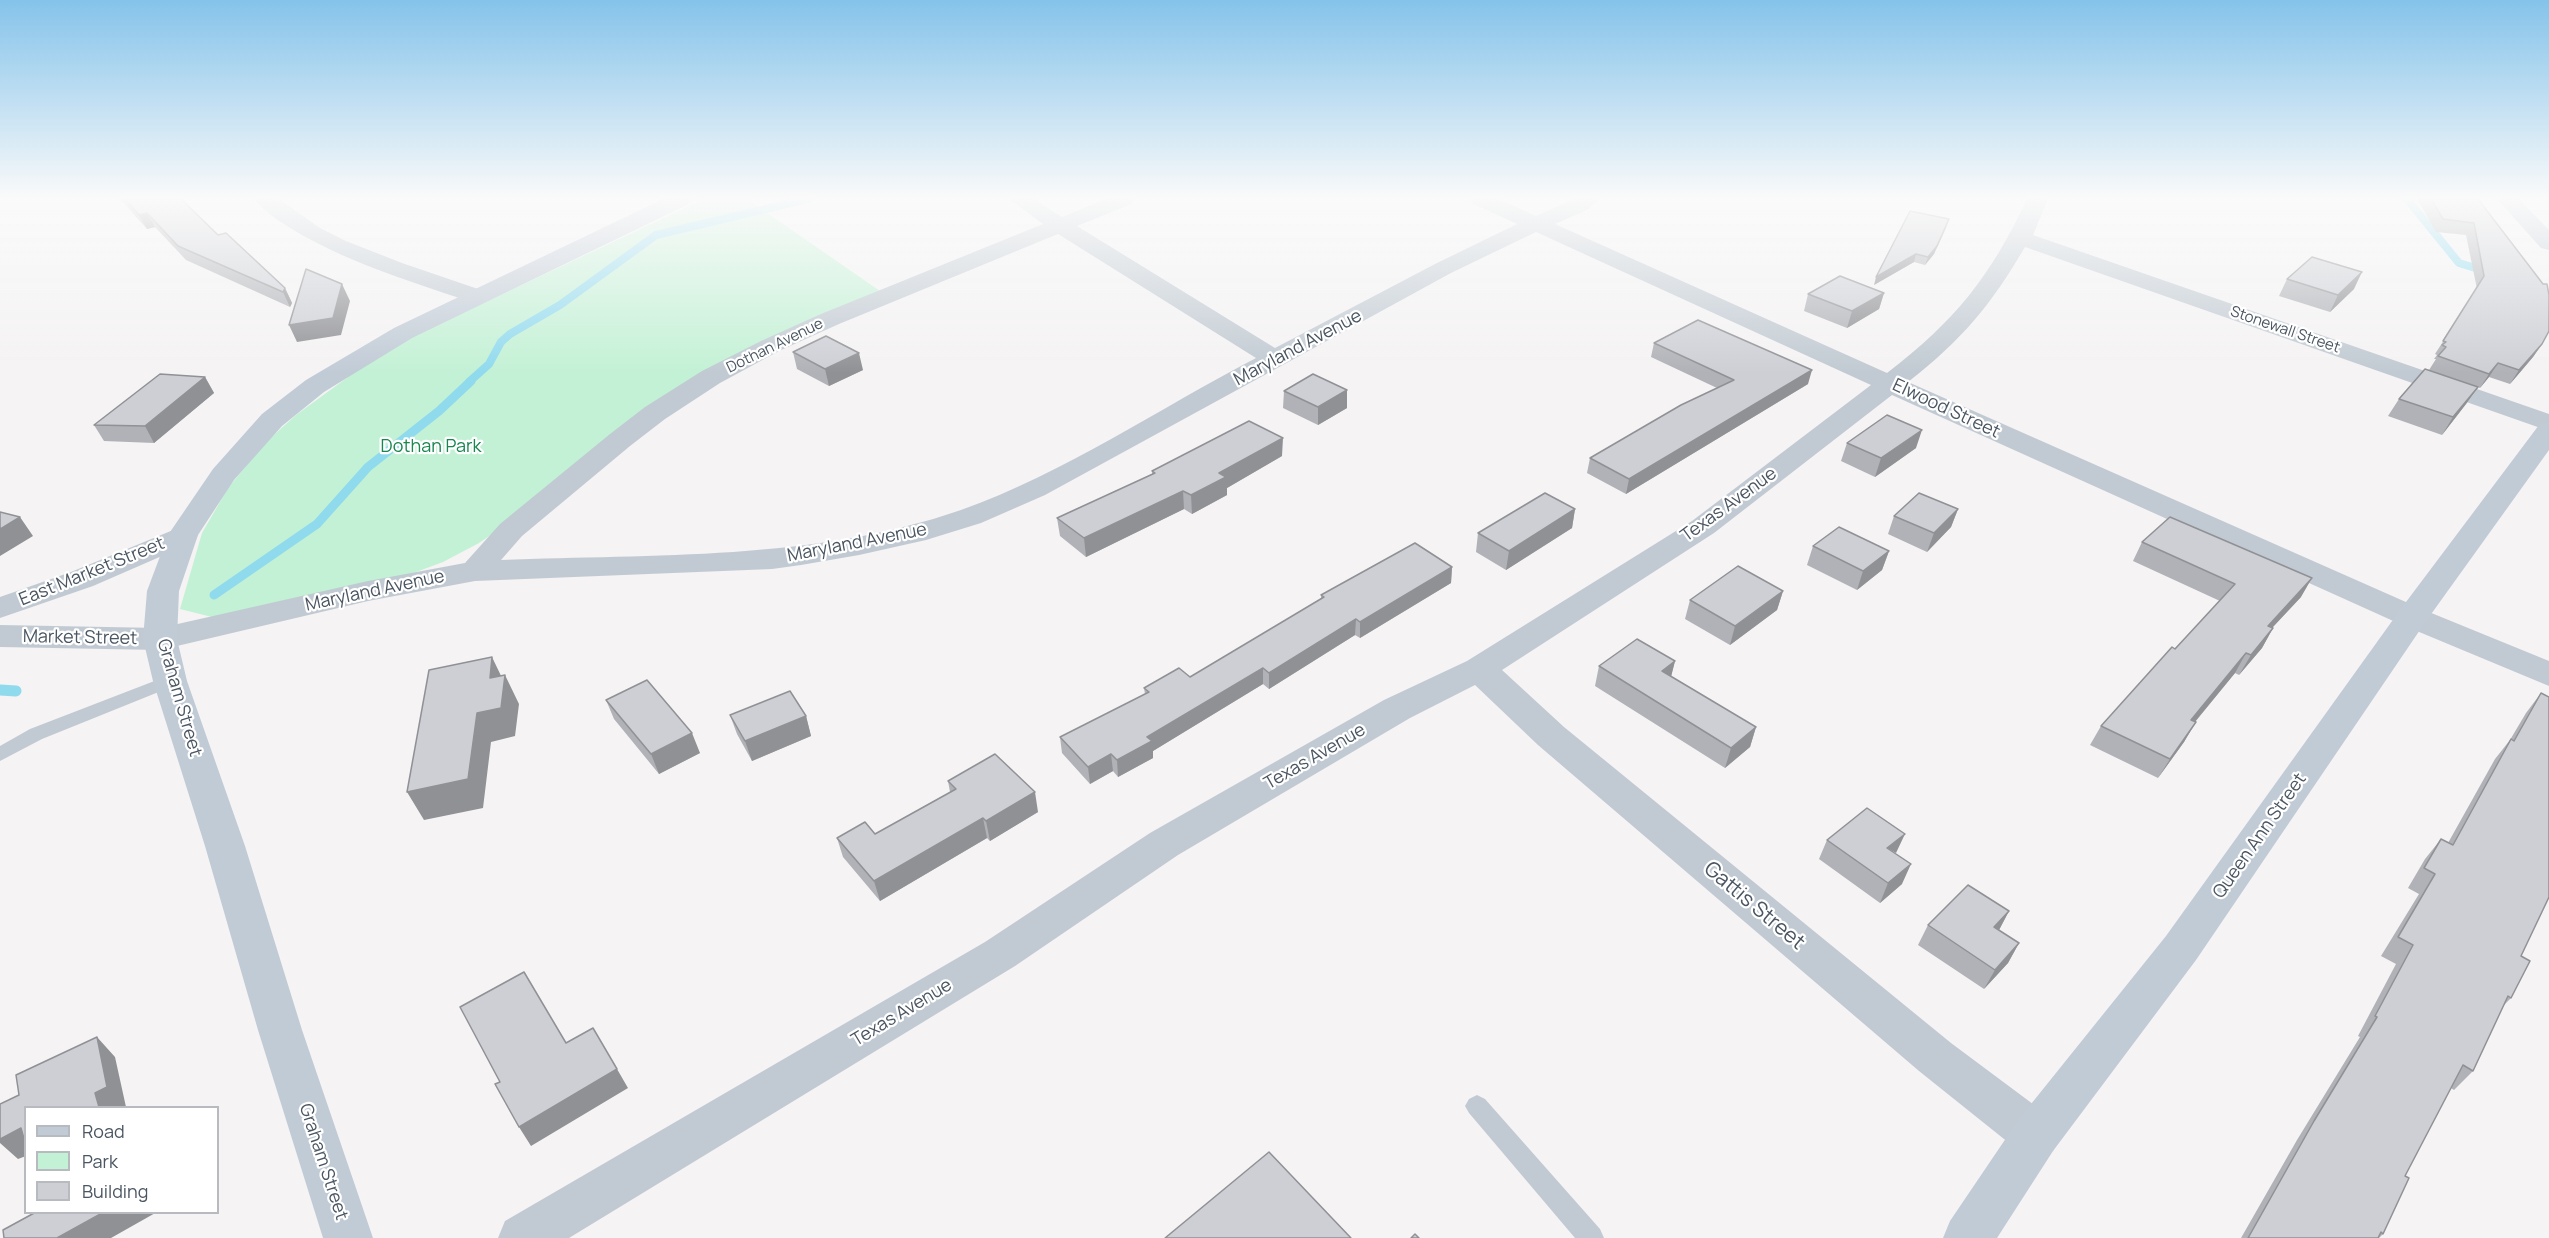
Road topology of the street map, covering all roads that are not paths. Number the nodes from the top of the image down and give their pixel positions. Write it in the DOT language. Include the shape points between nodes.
graph roads {
  1 [pos="366,257"];
  2 [pos="559,257"];
  3 [pos="982,257"];
  4 [pos="1109,257"];
  5 [pos="1467,257"];
  6 [pos="1611,257"];
  7 [pos="2009,257"];
  8 [pos="2074,257"];
  9 [pos="476,296"];
  10 [pos="1275,359"];
  11 [pos="1890,383"];
  12 [pos="2549,423"];
  13 [pos="2549,431"];
  14 [pos="183,535"];
  15 [pos="475,571"];
  16 [pos="0,608"];
  17 [pos="2412,618"];
  18 [pos="0,636"];
  19 [pos="160,639"];
  20 [pos="1479,669"];
  21 [pos="2549,674"];
  22 [pos="170,681"];
  23 [pos="0,754"];
  24 [pos="1477,1106"];
  25 [pos="2036,1135"];
  26 [pos="348,1238"];
  27 [pos="523,1238"];
  28 [pos="1591,1238"];
  29 [pos="1968,1238"];
  1 -- 9 [label="street"];
  2 -- 9 [label="street, Graham Street"];
  3 -- 15 [label="street, Dothan Avenue" via="830,319 711,377 620,440 511,530"];
  4 -- 10 [label="street"];
  5 -- 10 [label="street, Maryland Avenue"];
  6 -- 11 [label="street, Elwood Street"];
  7 -- 11 [label="street, Texas Avenue" via="1966,317"];
  8 -- 12 [label="street, Stonewall Street"];
  9 -- 14 [label="street, Graham Street" via="349,363 272,420 223,475"];
  10 -- 15 [label="street, Maryland Avenue" via="1142,434 1000,505 892,540 772,559"];
  11 -- 17 [label="street, Elwood Street"];
  11 -- 20 [label="street, Texas Avenue" via="1703,527"];
  13 -- 17 [label="street, Queen Ann Street"];
  14 -- 16 [label="street, East Market Street" via="82,579"];
  14 -- 19 [label="street, Graham Street" via="163,591"];
  15 -- 19 [label="street, Maryland Avenue" via="368,591"];
  17 -- 21 [label="street, Elwood Street"];
  17 -- 25 [label="street, Queen Ann Street" via="2181,948"];
  18 -- 19 [label="street, Market Street"];
  19 -- 22 [label="street, Graham Street"];
  20 -- 25 [label="street, Gattis Street" via="1588,766 1935,1057"];
  20 -- 27 [label="street, Texas Avenue" via="1397,709 1164,844 1000,954"];
  22 -- 23 [label="lane" via="36,734"];
  22 -- 26 [label="street, Graham Street"];
  24 -- 28 [label="lane"];
  25 -- 29 [label="street, Queen Ann Street"];
}
